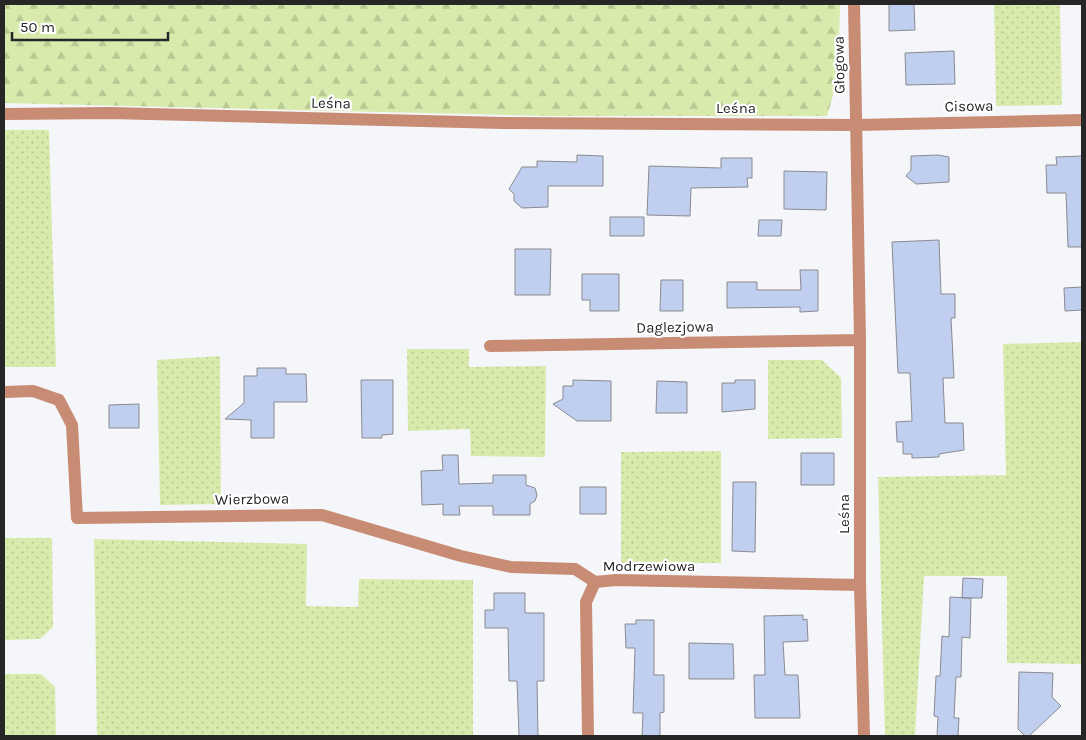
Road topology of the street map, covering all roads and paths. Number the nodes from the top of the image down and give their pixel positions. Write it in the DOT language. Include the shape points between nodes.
graph roads {
  1 [pos="854,4"];
  2 [pos="4,114"];
  3 [pos="1082,120"];
  4 [pos="856,125"];
  5 [pos="860,340"];
  6 [pos="490,346"];
  7 [pos="4,392"];
  8 [pos="595,582"];
  9 [pos="860,586"];
  10 [pos="588,736"];
  11 [pos="864,736"];
  1 -- 4 [label="street, Głogowa"];
  2 -- 4 [label="street, Leśna" via="111,113 493,123"];
  3 -- 4 [label="street, Cisowa"];
  4 -- 5 [label="street, Leśna"];
  5 -- 6 [label="street, Daglezjowa"];
  5 -- 9 [label="street, Leśna"];
  7 -- 8 [label="street, Wierzbowa" via="33,391 59,400 72,424 77,518 322,514 461,556 511,567 574,569"];
  8 -- 9 [label="street, Modrzewiowa"];
  8 -- 10 [label="street, Modrzewiowa" via="586,602"];
  9 -- 11 [label="street, Leśna"];
}
